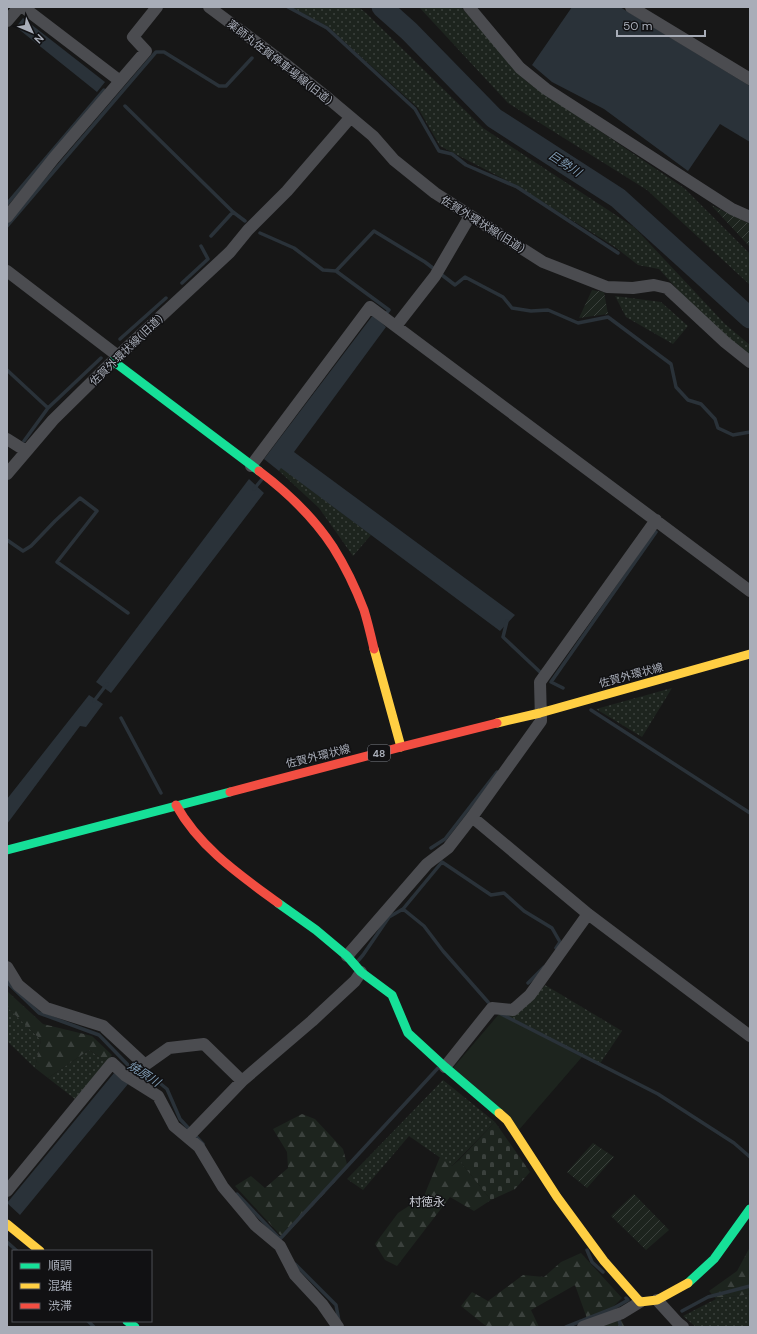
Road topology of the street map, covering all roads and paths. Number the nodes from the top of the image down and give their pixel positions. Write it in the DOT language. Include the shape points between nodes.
graph roads {
  1 [pos="157,7"];
  2 [pos="209,7"];
  3 [pos="469,7"];
  4 [pos="631,7"];
  5 [pos="15,13"];
  6 [pos="750,78"];
  7 [pos="120,81"];
  8 [pos="350,118"];
  9 [pos="470,216"];
  10 [pos="7,217"];
  11 [pos="750,217"];
  12 [pos="7,271"];
  13 [pos="388,320"];
  14 [pos="116,359"];
  15 [pos="750,362"];
  16 [pos="7,439"];
  17 [pos="26,451"];
  18 [pos="251,466"];
  19 [pos="7,474"];
  20 [pos="656,520"];
  21 [pos="750,591"];
  22 [pos="750,654"];
  23 [pos="540,712"];
  24 [pos="401,747"];
  25 [pos="176,805"];
  26 [pos="472,817"];
  27 [pos="7,850"];
  28 [pos="588,914"];
  29 [pos="348,957"];
  30 [pos="7,967"];
  31 [pos="358,973"];
  32 [pos="750,1036"];
  33 [pos="445,1067"];
  34 [pos="242,1082"];
  35 [pos="188,1137"];
  36 [pos="7,1191"];
  37 [pos="750,1209"];
  38 [pos="7,1224"];
  39 [pos="39,1250"];
  40 [pos="657,1300"];
  41 [pos="640,1302"];
  42 [pos="338,1327"];
  43 [pos="583,1327"];
  44 [pos="683,1327"];
  1 -- 7 [label="street" via="133,37 146,51"];
  2 -- 8 [label="street, 薬師丸佐賀停車場線(旧道)" via="290,67"];
  3 -- 11 [label="street" via="520,68 546,89 732,209"];
  4 -- 6 [label="street"];
  5 -- 7 [label="street"];
  7 -- 10 [label="street"];
  8 -- 9 [label="street, 佐賀外環状線(旧道)" via="373,136 394,160 435,193"];
  8 -- 14 [label="street, 佐賀外環状線(旧道)" via="230,252"];
  9 -- 13 [label="street" via="438,272"];
  9 -- 15 [label="street, 佐賀外環状線(旧道)" via="543,262 607,287 633,288 654,285 667,288"];
  12 -- 14 [label="street"];
  13 -- 18 [label="street" via="370,307"];
  13 -- 20 [label="street"];
  14 -- 17 [label="street, 佐賀外環状線(旧道)" via="53,420"];
  14 -- 18 [label="street"];
  16 -- 17 [label="street"];
  17 -- 19 [label="street, 佐賀外環状線(旧道)"];
  18 -- 24 [label="street" via="274,482 306,513 333,547 347,573 364,611"];
  20 -- 21 [label="street"];
  20 -- 23 [label="street" via="540,682"];
  22 -- 23 [label="street, 佐賀外環状線 / 48"];
  23 -- 24 [label="street, 佐賀外環状線 / 48"];
  23 -- 26 [label="street" via="541,721"];
  24 -- 25 [label="street, 佐賀外環状線 / 48"];
  25 -- 27 [label="street, 佐賀外環状線 / 48"];
  25 -- 29 [label="street" via="206,846 229,868 316,930"];
  26 -- 28 [label="street"];
  26 -- 29 [label="street" via="448,848 428,864"];
  28 -- 32 [label="street"];
  28 -- 33 [label="street" via="530,995 514,1010 492,1008"];
  29 -- 31 [label="street"];
  30 -- 34 [label="street" via="18,985 46,1008 103,1026 146,1065 169,1048 204,1044"];
  31 -- 33 [label="street" via="392,995 408,1033"];
  31 -- 34 [label="street" via="312,1021"];
  33 -- 41 [label="street" via="507,1120 557,1197 604,1261"];
  34 -- 35 [label="street"];
  35 -- 36 [label="street" via="174,1126 158,1096 112,1063"];
  35 -- 42 [label="street" via="198,1147 223,1187 255,1225 280,1246 295,1275 322,1304"];
  37 -- 40 [label="street" via="714,1259 688,1283"];
  38 -- 39 [label="street"];
  40 -- 41 [label="street"];
  40 -- 44 [label="street"];
  41 -- 43 [label="street"];
}
